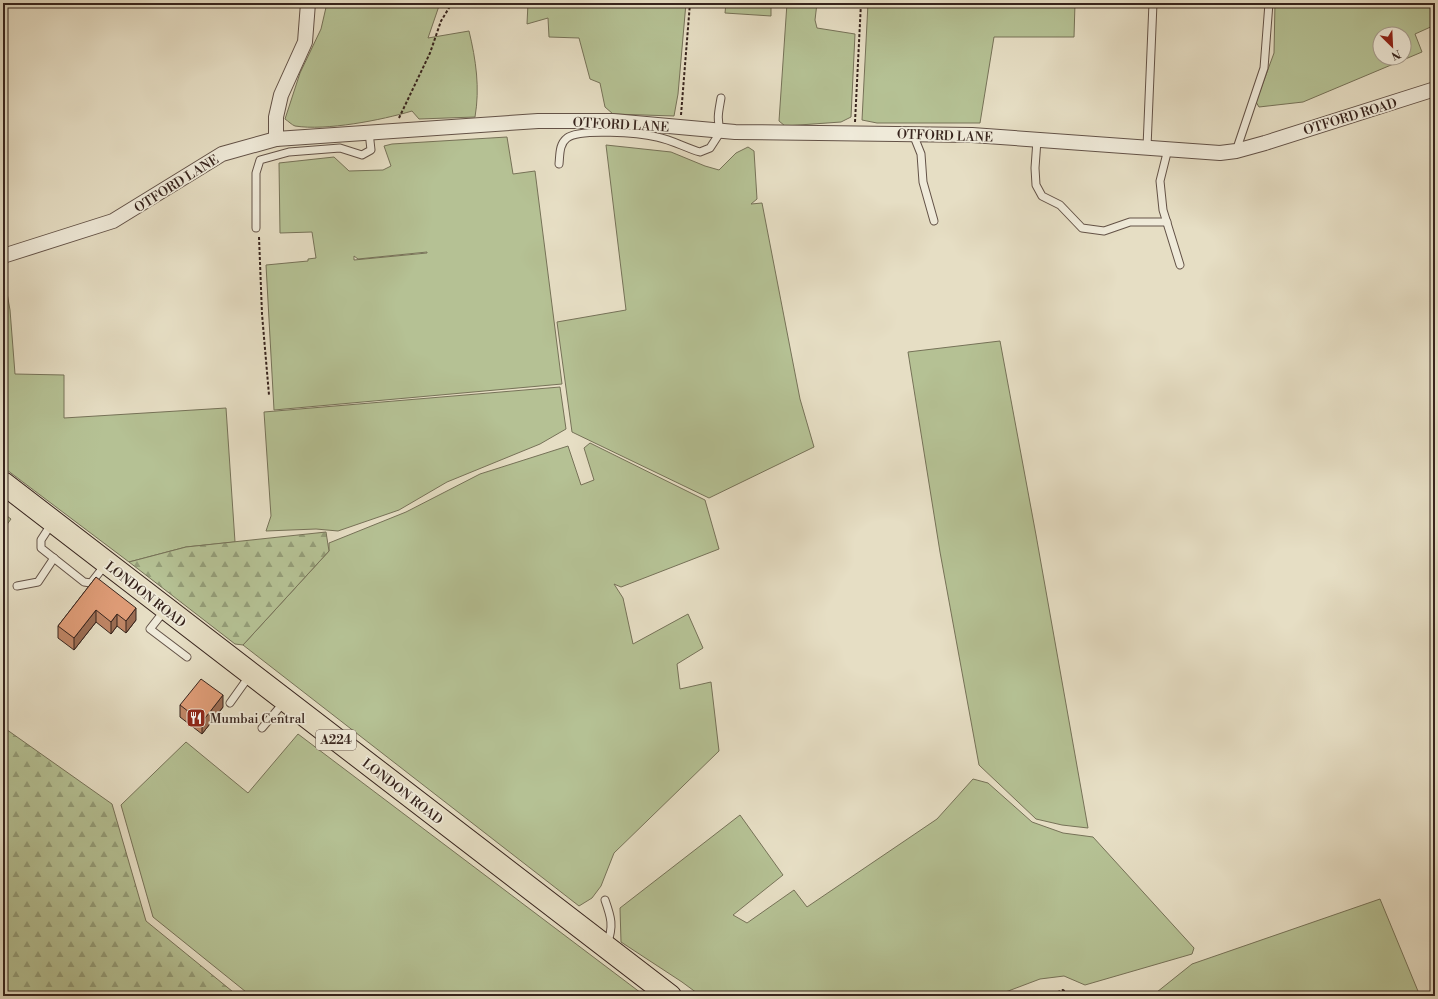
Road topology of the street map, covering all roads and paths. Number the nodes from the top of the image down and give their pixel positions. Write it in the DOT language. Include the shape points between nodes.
graph roads {
  1 [pos="308,3"];
  2 [pos="452,3"];
  3 [pos="690,3"];
  4 [pos="860,3"];
  5 [pos="1153,3"];
  6 [pos="1269,3"];
  7 [pos="1435,89"];
  8 [pos="721,98"];
  9 [pos="680,128"];
  10 [pos="394,130"];
  11 [pos="721,131"];
  12 [pos="368,132"];
  13 [pos="855,133"];
  14 [pos="913,134"];
  15 [pos="276,139"];
  16 [pos="1037,140"];
  17 [pos="1265,143"];
  18 [pos="1147,147"];
  19 [pos="1168,149"];
  20 [pos="1236,151"];
  21 [pos="559,164"];
  22 [pos="934,221"];
  23 [pos="1167,222"];
  24 [pos="256,228"];
  25 [pos="3,256"];
  26 [pos="1180,264"];
  27 [pos="269,395"];
  28 [pos="3,483"];
  29 [pos="53,522"];
  30 [pos="54,558"];
  31 [pos="106,564"];
  32 [pos="17,586"];
  33 [pos="166,610"];
  34 [pos="187,657"];
  35 [pos="251,675"];
  36 [pos="285,701"];
  37 [pos="230,703"];
  38 [pos="262,728"];
  39 [pos="605,900"];
  40 [pos="605,947"];
  41 [pos="670,996"];
  42 [pos="1048,996"];
  43 [pos="1071,996"];
  1 -- 15 [label="street" via="305,42 281,95 276,117"];
  2 -- 10 [label="path" via="441,21 430,53"];
  3 -- 9 [label="path"];
  4 -- 13 [label="path"];
  5 -- 18 [label="lane"];
  6 -- 20 [label="lane" via="1264,68"];
  7 -- 17 [label="street, OTFORD ROAD"];
  8 -- 11 [label="lane" via="718,124"];
  9 -- 10 [label="street, OTFORD LANE" via="613,121 546,121"];
  9 -- 11 [label="street, OTFORD LANE"];
  10 -- 12 [label="street, OTFORD LANE"];
  11 -- 13 [label="street, OTFORD LANE"];
  11 -- 21 [label="lane" via="710,148 700,152 658,137 612,132 575,134 566,138 560,147"];
  12 -- 15 [label="street, OTFORD LANE"];
  12 -- 24 [label="lane" via="371,150 362,154 340,148 289,152 260,160 256,173"];
  13 -- 14 [label="street, OTFORD LANE"];
  14 -- 16 [label="street, OTFORD LANE"];
  14 -- 22 [label="lane" via="920,154 923,182"];
  15 -- 25 [label="street, OTFORD LANE" via="222,154 113,221"];
  16 -- 18 [label="street, OTFORD LANE"];
  16 -- 23 [label="lane" via="1036,185 1042,196 1060,204 1082,228 1104,231 1130,222"];
  17 -- 20 [label="street, OTFORD LANE"];
  18 -- 19 [label="street, OTFORD LANE"];
  19 -- 20 [label="street, OTFORD LANE" via="1220,153"];
  19 -- 23 [label="lane" via="1160,181"];
  23 -- 26 [label="lane"];
  24 -- 27 [label="path" via="261,240 262,314"];
  28 -- 29 [label="main road, LONDON ROAD / A224"];
  29 -- 30 [label="lane" via="40,544 41,548"];
  29 -- 31 [label="main road, LONDON ROAD / A224"];
  30 -- 31 [label="lane" via="87,584 91,583"];
  30 -- 32 [label="lane" via="38,582"];
  31 -- 33 [label="main road, LONDON ROAD / A224"];
  33 -- 34 [label="lane" via="150,629"];
  33 -- 35 [label="main road, LONDON ROAD / A224"];
  35 -- 36 [label="main road, LONDON ROAD / A224"];
  35 -- 37 [label="lane"];
  36 -- 38 [label="lane"];
  36 -- 40 [label="main road, LONDON ROAD / A224"];
  39 -- 40 [label="lane" via="612,933"];
  40 -- 41 [label="main road, LONDON ROAD / A224"];
  42 -- 43 [label="path" via="1063,990"];
}
